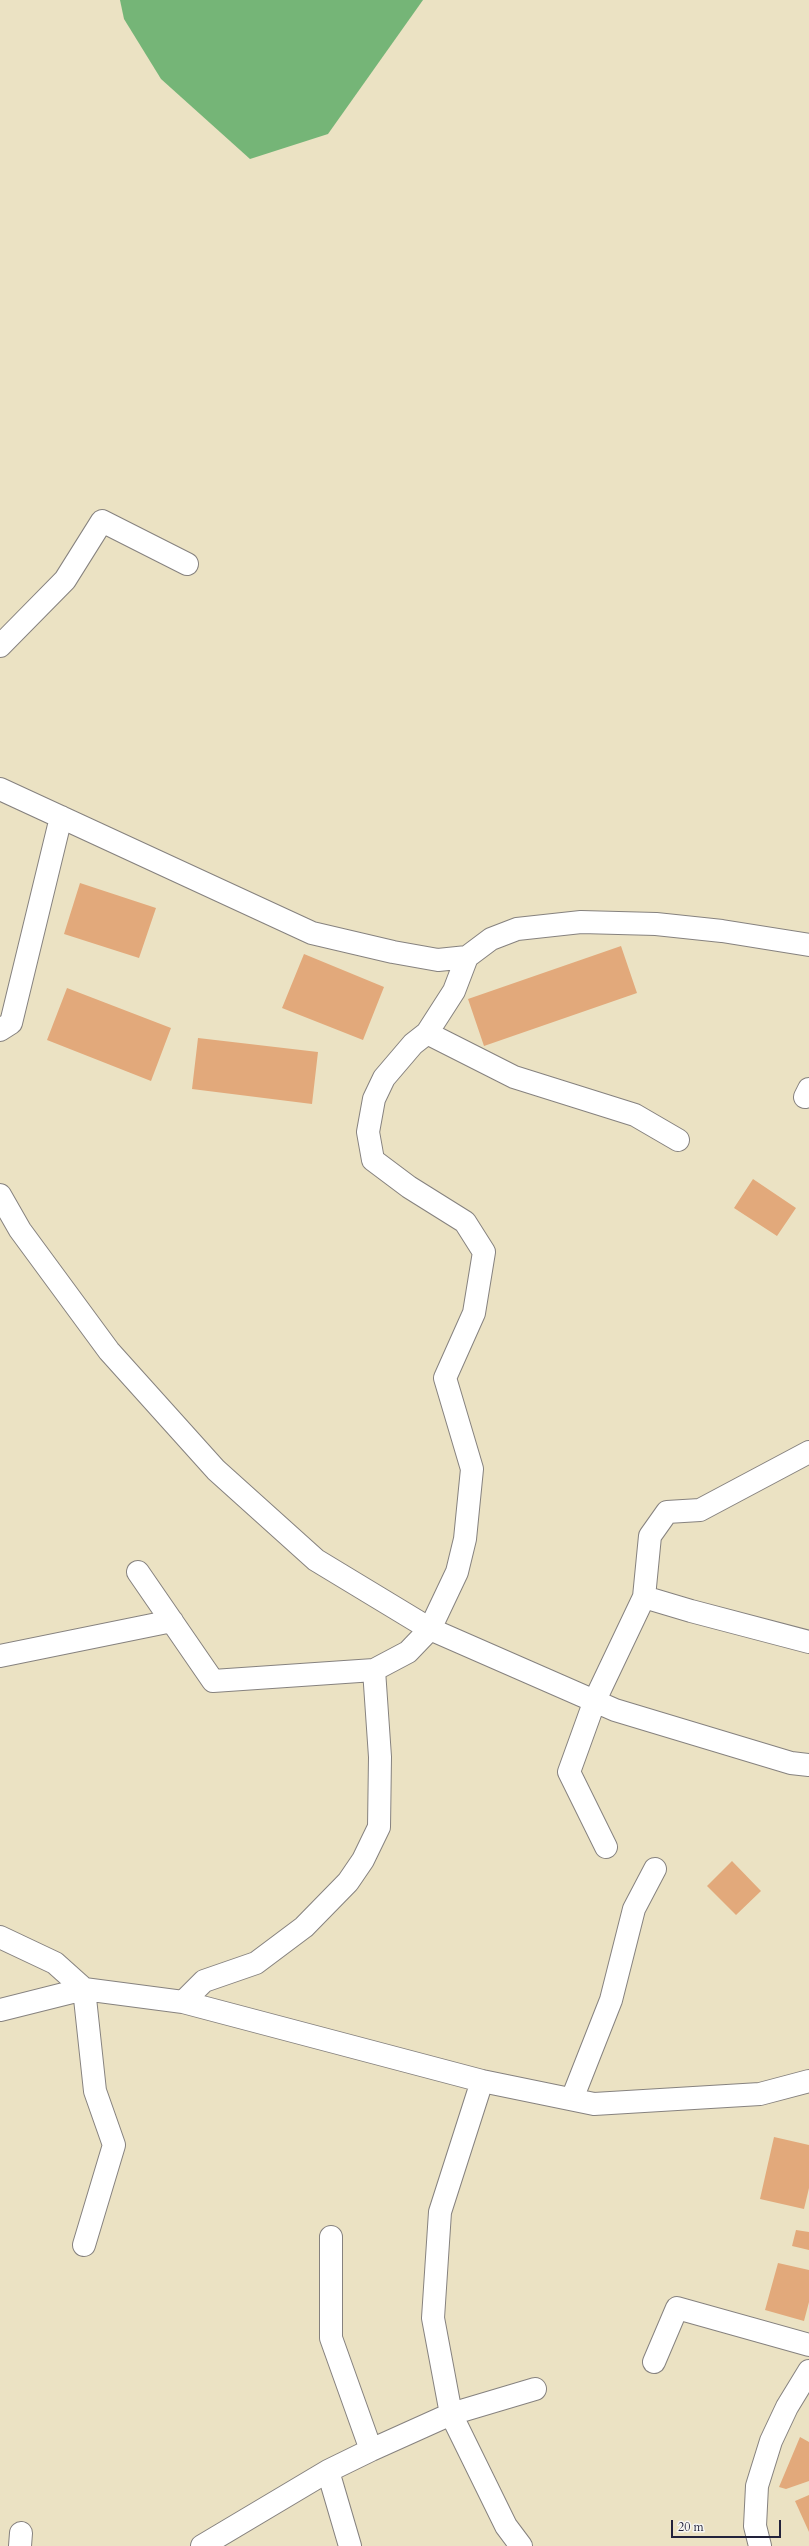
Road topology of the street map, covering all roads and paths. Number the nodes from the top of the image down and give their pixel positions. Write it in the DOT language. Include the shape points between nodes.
graph roads {
  1 [pos="187,564"];
  2 [pos="0,646"];
  3 [pos="0,789"];
  4 [pos="61,817"];
  5 [pos="809,945"];
  6 [pos="467,957"];
  7 [pos="0,1030"];
  8 [pos="427,1033"];
  9 [pos="678,1140"];
  10 [pos="0,1196"];
  11 [pos="809,1452"];
  12 [pos="138,1572"];
  13 [pos="644,1597"];
  14 [pos="172,1621"];
  15 [pos="430,1630"];
  16 [pos="809,1642"];
  17 [pos="0,1656"];
  18 [pos="374,1670"];
  19 [pos="595,1700"];
  20 [pos="809,1765"];
  21 [pos="606,1847"];
  22 [pos="655,1869"];
  23 [pos="0,1937"];
  24 [pos="84,1989"];
  25 [pos="183,2002"];
  26 [pos="0,2010"];
  27 [pos="482,2081"];
  28 [pos="809,2081"];
  29 [pos="572,2099"];
  30 [pos="331,2237"];
  31 [pos="84,2245"];
  32 [pos="809,2345"];
  33 [pos="654,2362"];
  34 [pos="809,2371"];
  35 [pos="535,2389"];
  36 [pos="451,2414"];
  37 [pos="372,2450"];
  38 [pos="328,2471"];
  39 [pos="202,2546"];
  40 [pos="350,2546"];
  41 [pos="521,2546"];
  42 [pos="760,2546"];
  1 -- 2 [label="street" via="102,521 65,580"];
  3 -- 4 [label="street"];
  4 -- 6 [label="street" via="312,933 438,960"];
  4 -- 7 [label="street" via="11,1023"];
  5 -- 6 [label="street" via="722,930 656,924 581,922 518,930 491,939"];
  6 -- 8 [label="street" via="454,991"];
  8 -- 9 [label="street" via="514,1077 635,1115"];
  8 -- 15 [label="street" via="413,1044 384,1078 374,1099 368,1132 373,1160 409,1187 465,1222 484,1252 474,1313 445,1378 472,1469 465,1539 457,1572"];
  10 -- 15 [label="street" via="20,1230 109,1351 216,1470 316,1560"];
  11 -- 13 [label="street" via="700,1510 667,1512 650,1536"];
  12 -- 14 [label="street"];
  13 -- 16 [label="street" via="690,1612"];
  13 -- 19 [label="street"];
  14 -- 17 [label="street"];
  14 -- 18 [label="street" via="213,1681"];
  15 -- 18 [label="street" via="408,1652"];
  15 -- 19 [label="street"];
  18 -- 25 [label="street" via="380,1757 379,1827 363,1860 348,1882 304,1927 256,1964 204,1981"];
  19 -- 20 [label="street" via="616,1710 714,1740 791,1763"];
  19 -- 21 [label="street" via="569,1772"];
  22 -- 29 [label="street" via="634,1909 611,2000"];
  23 -- 24 [label="street" via="55,1963"];
  24 -- 25 [label="street"];
  24 -- 26 [label="street"];
  24 -- 31 [label="street" via="95,2091 114,2145"];
  25 -- 27 [label="street"];
  27 -- 29 [label="street"];
  27 -- 36 [label="street" via="440,2212 433,2318"];
  28 -- 29 [label="street" via="760,2094 594,2104"];
  30 -- 37 [label="street" via="331,2338"];
  32 -- 33 [label="street" via="677,2308"];
  34 -- 42 [label="street" via="787,2407 771,2441 757,2486 755,2526"];
  35 -- 36 [label="street"];
  36 -- 37 [label="street"];
  36 -- 41 [label="street" via="506,2526"];
  37 -- 38 [label="street"];
  38 -- 39 [label="street"];
  38 -- 40 [label="street"];
}
